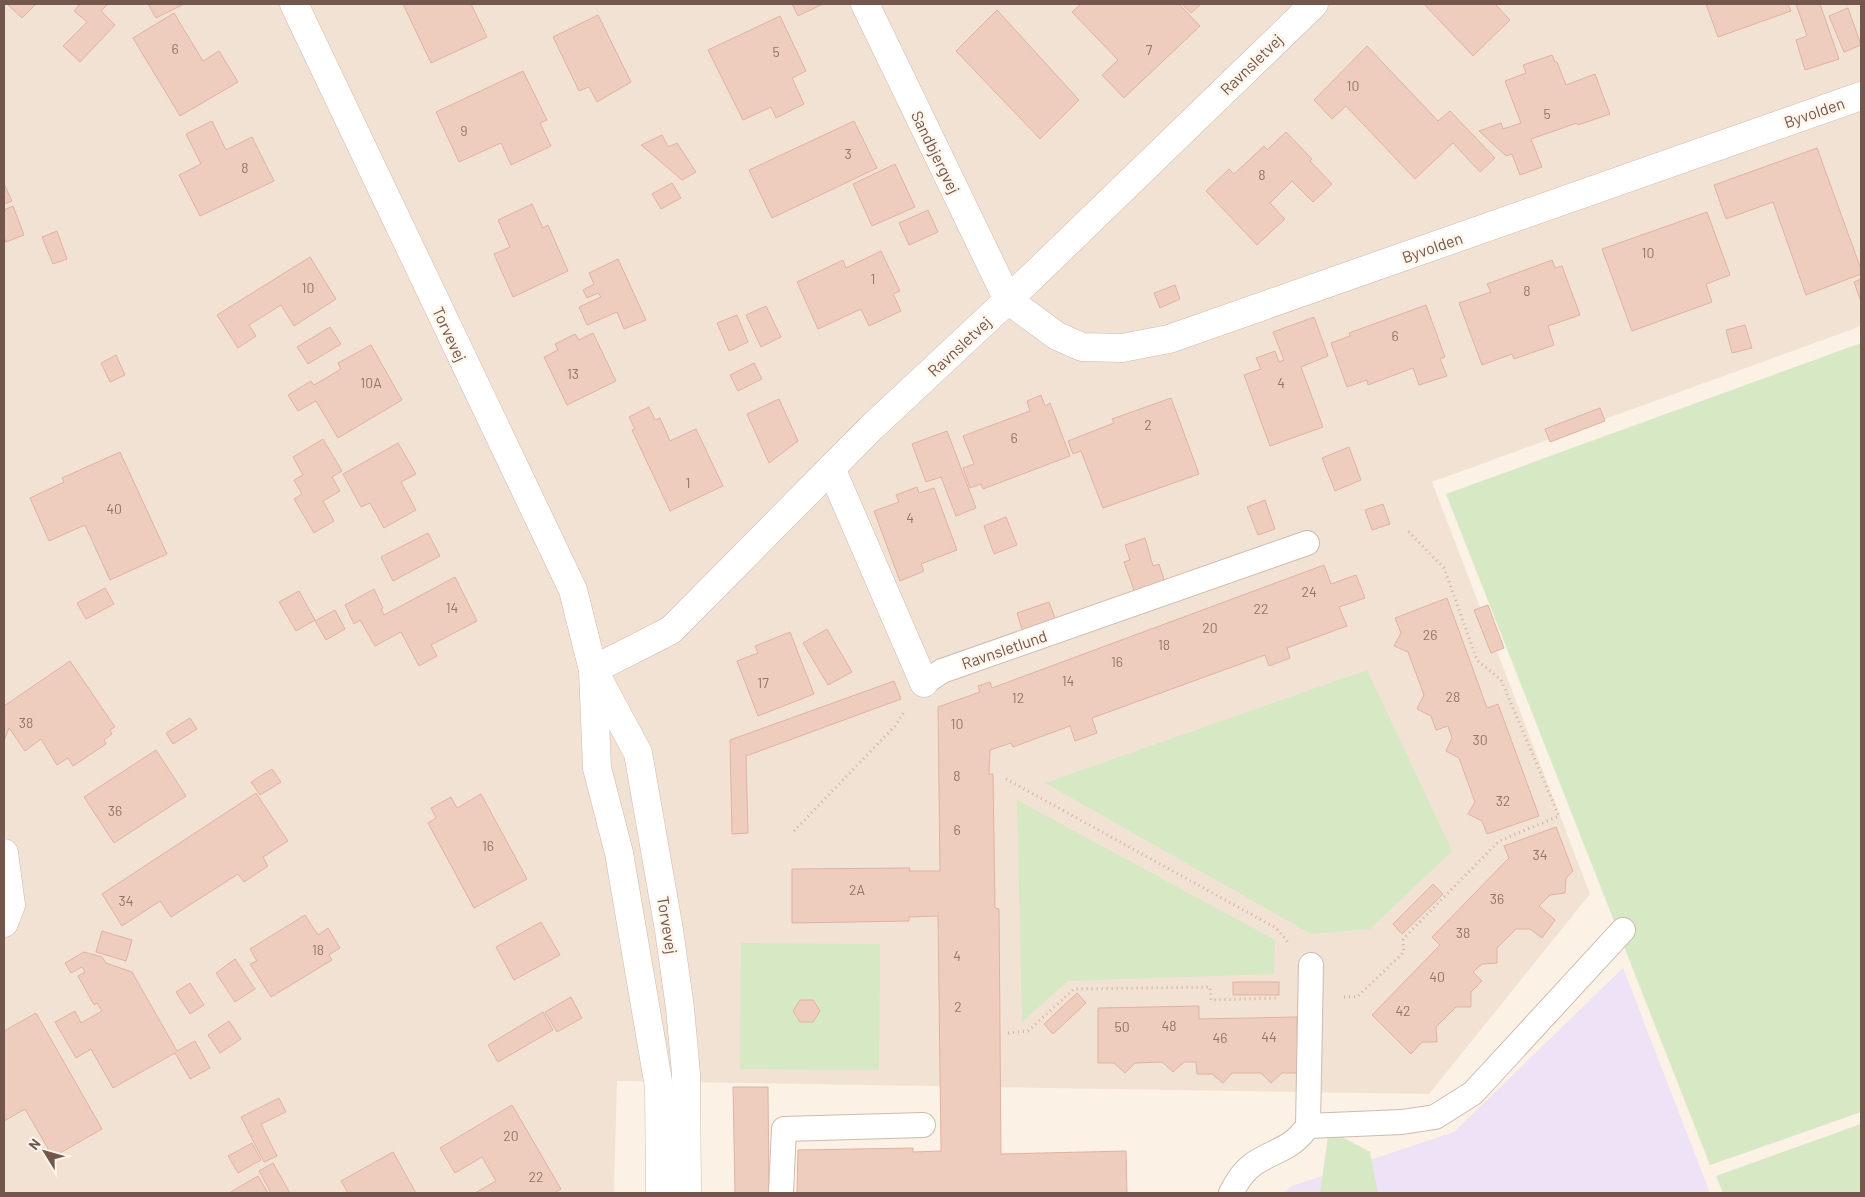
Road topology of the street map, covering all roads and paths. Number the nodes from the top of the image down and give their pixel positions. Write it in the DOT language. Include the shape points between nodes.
graph roads {
  1 [pos="294,4"];
  2 [pos="865,4"];
  3 [pos="1314,4"];
  4 [pos="1861,96"];
  5 [pos="1008,300"];
  6 [pos="831,468"];
  7 [pos="1408,531"];
  8 [pos="1307,543"];
  9 [pos="593,670"];
  10 [pos="924,682"];
  11 [pos="1006,779"];
  12 [pos="794,831"];
  13 [pos="4,853"];
  14 [pos="4,923"];
  15 [pos="1623,930"];
  16 [pos="1311,965"];
  17 [pos="1311,997"];
  18 [pos="1008,1034"];
  19 [pos="923,1125"];
  20 [pos="1308,1126"];
  21 [pos="660,1193"];
  22 [pos="687,1193"];
  23 [pos="781,1193"];
  24 [pos="1231,1193"];
  1 -- 9 [label="street, Torvevej" via="573,590"];
  2 -- 5 [label="street, Sandbjergvej"];
  3 -- 5 [label="street, Ravnsletvej"];
  4 -- 5 [label="street, Byvolden" via="1169,339 1122,348 1082,346 1057,336"];
  5 -- 6 [label="street, Ravnsletvej"];
  6 -- 9 [label="street, Ravnsletvej" via="671,630"];
  6 -- 10 [label="street"];
  7 -- 17 [label="path" via="1444,568 1477,660 1501,680 1559,816 1499,841 1403,939 1404,952 1356,997"];
  8 -- 10 [label="lane, Ravnsletlund" via="942,671"];
  9 -- 21 [label="street, Torvevej" via="597,768 619,853 659,1087"];
  9 -- 22 [label="street, Torvevej" via="638,753 680,1008 686,1074"];
  10 -- 12 [label="path" via="895,726"];
  11 -- 16 [label="path" via="1276,928"];
  13 -- 14 [label="street" via="11,905"];
  15 -- 20 [label="lane" via="1473,1093 1458,1103 1435,1117 1402,1122"];
  16 -- 17 [label="lane"];
  17 -- 18 [label="path" via="1211,1000 1210,987 1074,989 1028,1032"];
  17 -- 20 [label="lane"];
  19 -- 23 [label="lane" via="784,1129"];
  20 -- 24 [label="lane" via="1293,1143 1254,1164 1239,1178"];
}
